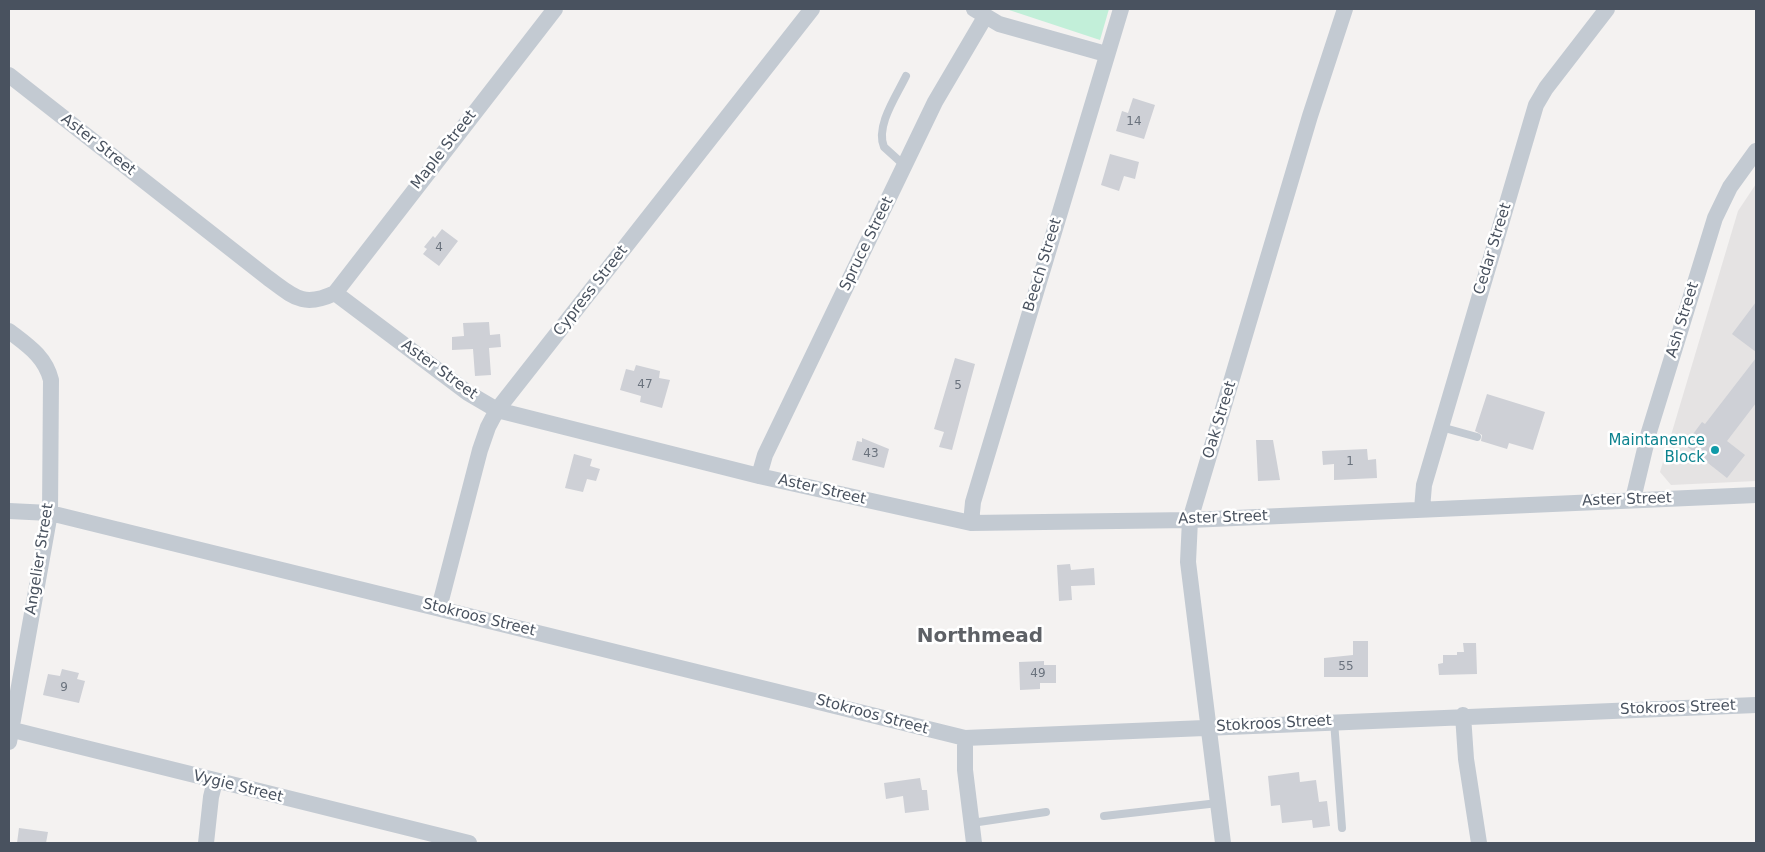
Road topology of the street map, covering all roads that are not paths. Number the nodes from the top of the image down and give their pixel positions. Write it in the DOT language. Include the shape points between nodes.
graph roads {
  1 [pos="555,9"];
  2 [pos="812,9"];
  3 [pos="1121,9"];
  4 [pos="1607,9"];
  5 [pos="1340,11"];
  6 [pos="979,13"];
  7 [pos="1106,54"];
  8 [pos="9,75"];
  9 [pos="906,76"];
  10 [pos="1756,151"];
  11 [pos="905,166"];
  12 [pos="335,293"];
  13 [pos="9,331"];
  14 [pos="497,410"];
  15 [pos="1441,427"];
  16 [pos="1477,437"];
  17 [pos="759,476"];
  18 [pos="1756,494"];
  19 [pos="1633,499"];
  20 [pos="1422,509"];
  21 [pos="9,511"];
  22 [pos="50,513"];
  23 [pos="1190,520"];
  24 [pos="971,523"];
  25 [pos="438,608"];
  26 [pos="1756,705"];
  27 [pos="1463,716"];
  28 [pos="1334,721"];
  29 [pos="1208,726"];
  30 [pos="9,733"];
  31 [pos="965,738"];
  32 [pos="215,781"];
  33 [pos="1218,803"];
  34 [pos="1046,812"];
  35 [pos="1104,816"];
  36 [pos="972,823"];
  37 [pos="1342,828"];
  38 [pos="206,843"];
  39 [pos="469,843"];
  40 [pos="974,843"];
  41 [pos="1223,843"];
  42 [pos="1479,843"];
  1 -- 12 [label="street, Maple Street"];
  2 -- 14 [label="street, Cypress Street"];
  3 -- 7 [label="street, Beech Street"];
  4 -- 15 [label="street, Cedar Street" via="1536,105"];
  5 -- 23 [label="street, Oak Street"];
  6 -- 7 [label="street" via="999,24"];
  6 -- 11 [label="street, Spruce Street"];
  7 -- 24 [label="street, Beech Street" via="973,502"];
  8 -- 12 [label="street, Aster Street" via="294,297 314,301"];
  9 -- 11 [label="lane" via="887,114 882,133 884,147"];
  10 -- 19 [label="street, Ash Street" via="1730,187 1715,218 1649,432"];
  11 -- 17 [label="street, Spruce Street" via="765,456"];
  12 -- 14 [label="street, Aster Street" via="468,393"];
  13 -- 22 [label="street, Angelier Street" via="38,354 49,371"];
  14 -- 17 [label="street, Aster Street"];
  14 -- 25 [label="street, Cypress Street" via="480,450"];
  15 -- 16 [label="lane"];
  15 -- 20 [label="street, Cedar Street" via="1424,485"];
  17 -- 24 [label="street, Aster Street"];
  18 -- 19 [label="street, Aster Street"];
  19 -- 20 [label="street, Aster Street"];
  20 -- 23 [label="street, Aster Street"];
  21 -- 22 [label="street, Stokroos Street"];
  22 -- 25 [label="street, Stokroos Street"];
  22 -- 30 [label="street, Angelier Street"];
  23 -- 24 [label="street, Aster Street"];
  23 -- 29 [label="street, Oak Street" via="1188,562"];
  25 -- 31 [label="street, Stokroos Street"];
  26 -- 27 [label="street, Stokroos Street"];
  27 -- 28 [label="street, Stokroos Street"];
  27 -- 42 [label="street"];
  28 -- 29 [label="street, Stokroos Street"];
  28 -- 37 [label="lane"];
  29 -- 31 [label="street, Stokroos Street"];
  29 -- 33 [label="street, Oak Street"];
  30 -- 32 [label="street, Vygie Street"];
  31 -- 36 [label="street" via="964,770"];
  32 -- 38 [label="street"];
  32 -- 39 [label="street, Vygie Street"];
  33 -- 35 [label="lane"];
  33 -- 41 [label="street, Oak Street"];
  34 -- 36 [label="lane"];
  36 -- 40 [label="street"];
}
